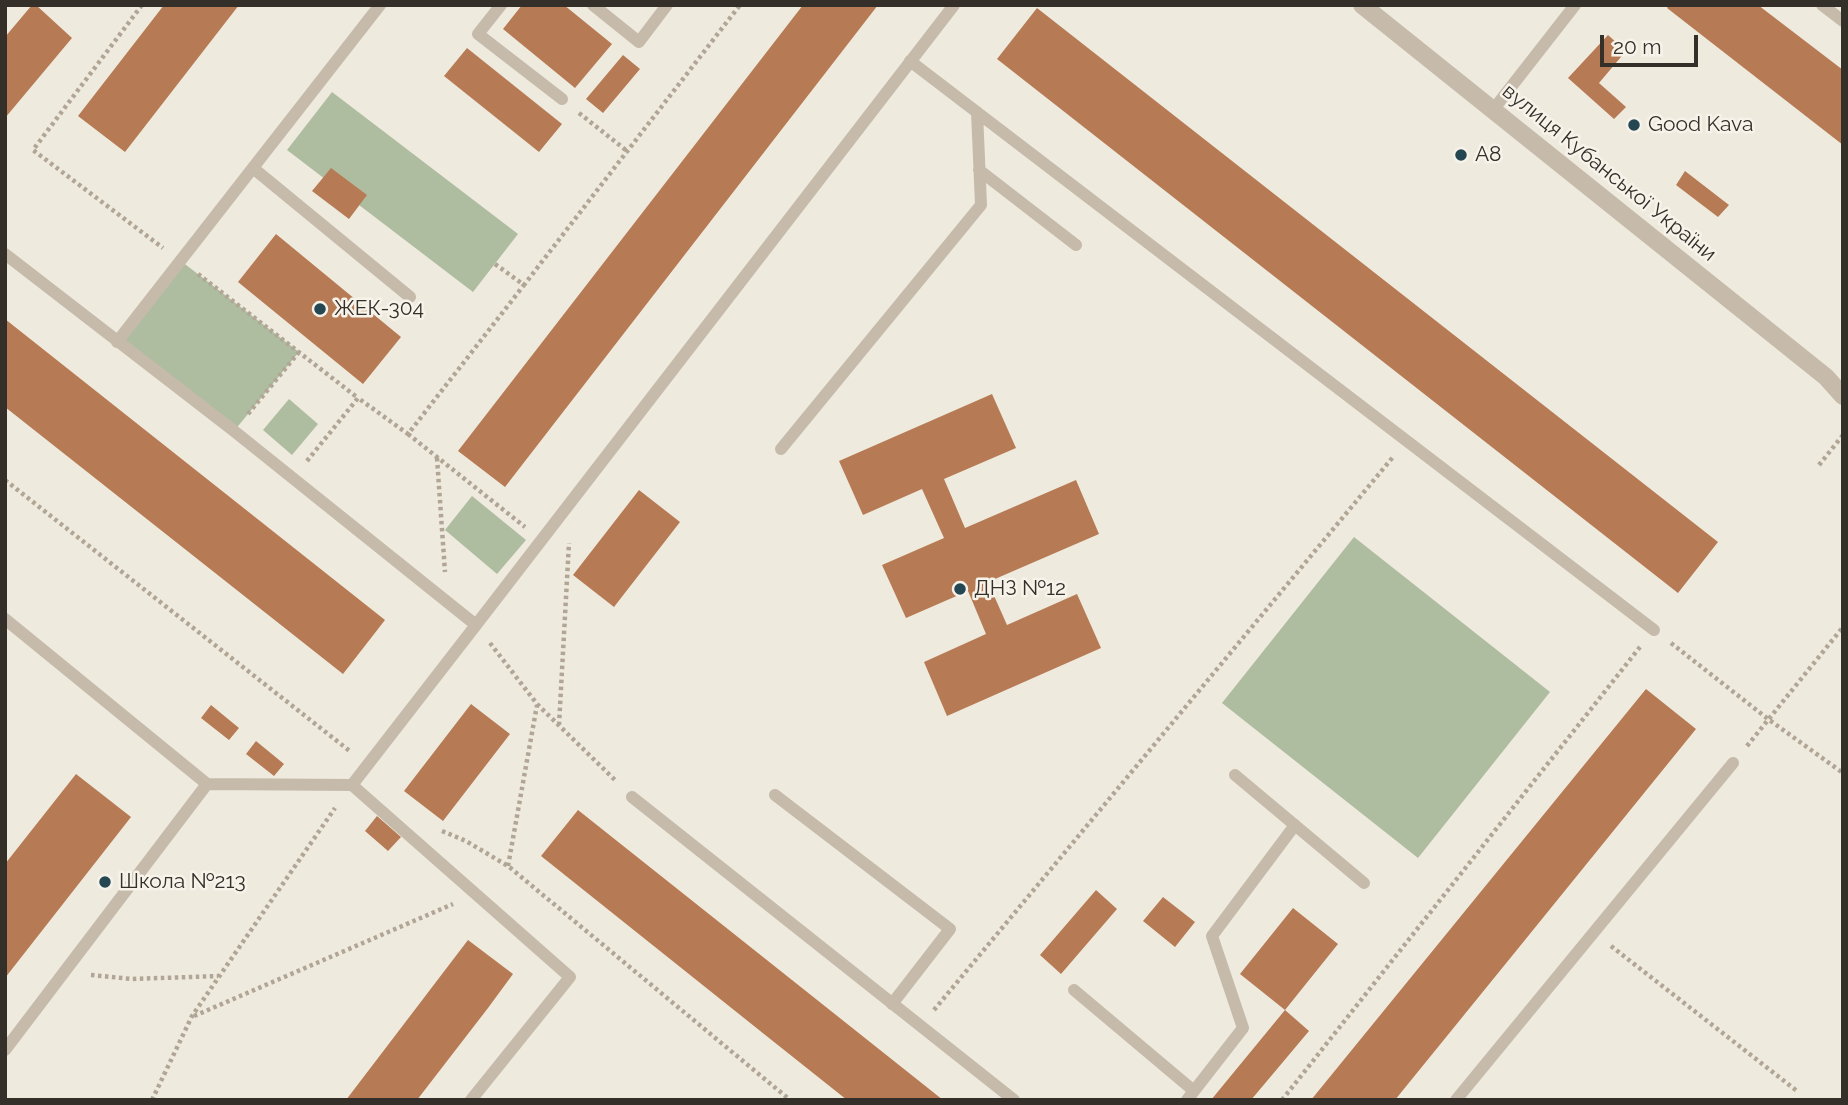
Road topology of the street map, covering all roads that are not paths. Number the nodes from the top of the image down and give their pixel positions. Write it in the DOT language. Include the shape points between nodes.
graph roads {
  1 [pos="380,5"];
  2 [pos="500,5"];
  3 [pos="593,5"];
  4 [pos="667,5"];
  5 [pos="954,5"];
  6 [pos="1362,5"];
  7 [pos="1575,5"];
  8 [pos="1822,5"];
  9 [pos="1843,21"];
  10 [pos="910,61"];
  11 [pos="562,99"];
  12 [pos="1493,110"];
  13 [pos="976,112"];
  14 [pos="253,168"];
  15 [pos="979,170"];
  16 [pos="1076,245"];
  17 [pos="5,254"];
  18 [pos="410,297"];
  19 [pos="117,342"];
  20 [pos="1835,380"];
  21 [pos="1843,396"];
  22 [pos="781,449"];
  23 [pos="5,619"];
  24 [pos="476,625"];
  25 [pos="1654,630"];
  26 [pos="1733,763"];
  27 [pos="1235,775"];
  28 [pos="207,784"];
  29 [pos="352,785"];
  30 [pos="775,795"];
  31 [pos="632,797"];
  32 [pos="1295,825"];
  33 [pos="1364,883"];
  34 [pos="1074,990"];
  35 [pos="892,1004"];
  36 [pos="5,1051"];
  37 [pos="1190,1096"];
  38 [pos="471,1100"];
  39 [pos="1014,1100"];
  40 [pos="1456,1100"];
  1 -- 14 [label="lane"];
  2 -- 11 [label="lane" via="478,34"];
  3 -- 4 [label="lane" via="639,43"];
  5 -- 10 [label="lane"];
  6 -- 12 [label="street, вулиця Кубанської України"];
  7 -- 12 [label="lane"];
  8 -- 9 [label="lane"];
  10 -- 13 [label="lane"];
  10 -- 24 [label="lane"];
  12 -- 20 [label="street, вулиця Кубанської України"];
  13 -- 15 [label="lane"];
  13 -- 25 [label="lane"];
  14 -- 18 [label="lane"];
  14 -- 19 [label="lane"];
  15 -- 16 [label="lane"];
  15 -- 22 [label="lane" via="981,205"];
  17 -- 19 [label="lane"];
  19 -- 24 [label="lane"];
  20 -- 21 [label="street, вулиця Кубанської України"];
  23 -- 28 [label="lane"];
  24 -- 29 [label="lane"];
  26 -- 40 [label="lane"];
  27 -- 32 [label="lane"];
  28 -- 29 [label="lane"];
  28 -- 36 [label="lane"];
  29 -- 38 [label="lane" via="570,977"];
  30 -- 35 [label="lane" via="950,929"];
  31 -- 35 [label="lane"];
  32 -- 33 [label="lane"];
  32 -- 37 [label="lane" via="1212,936 1243,1028"];
  34 -- 37 [label="lane"];
  35 -- 39 [label="lane"];
}
